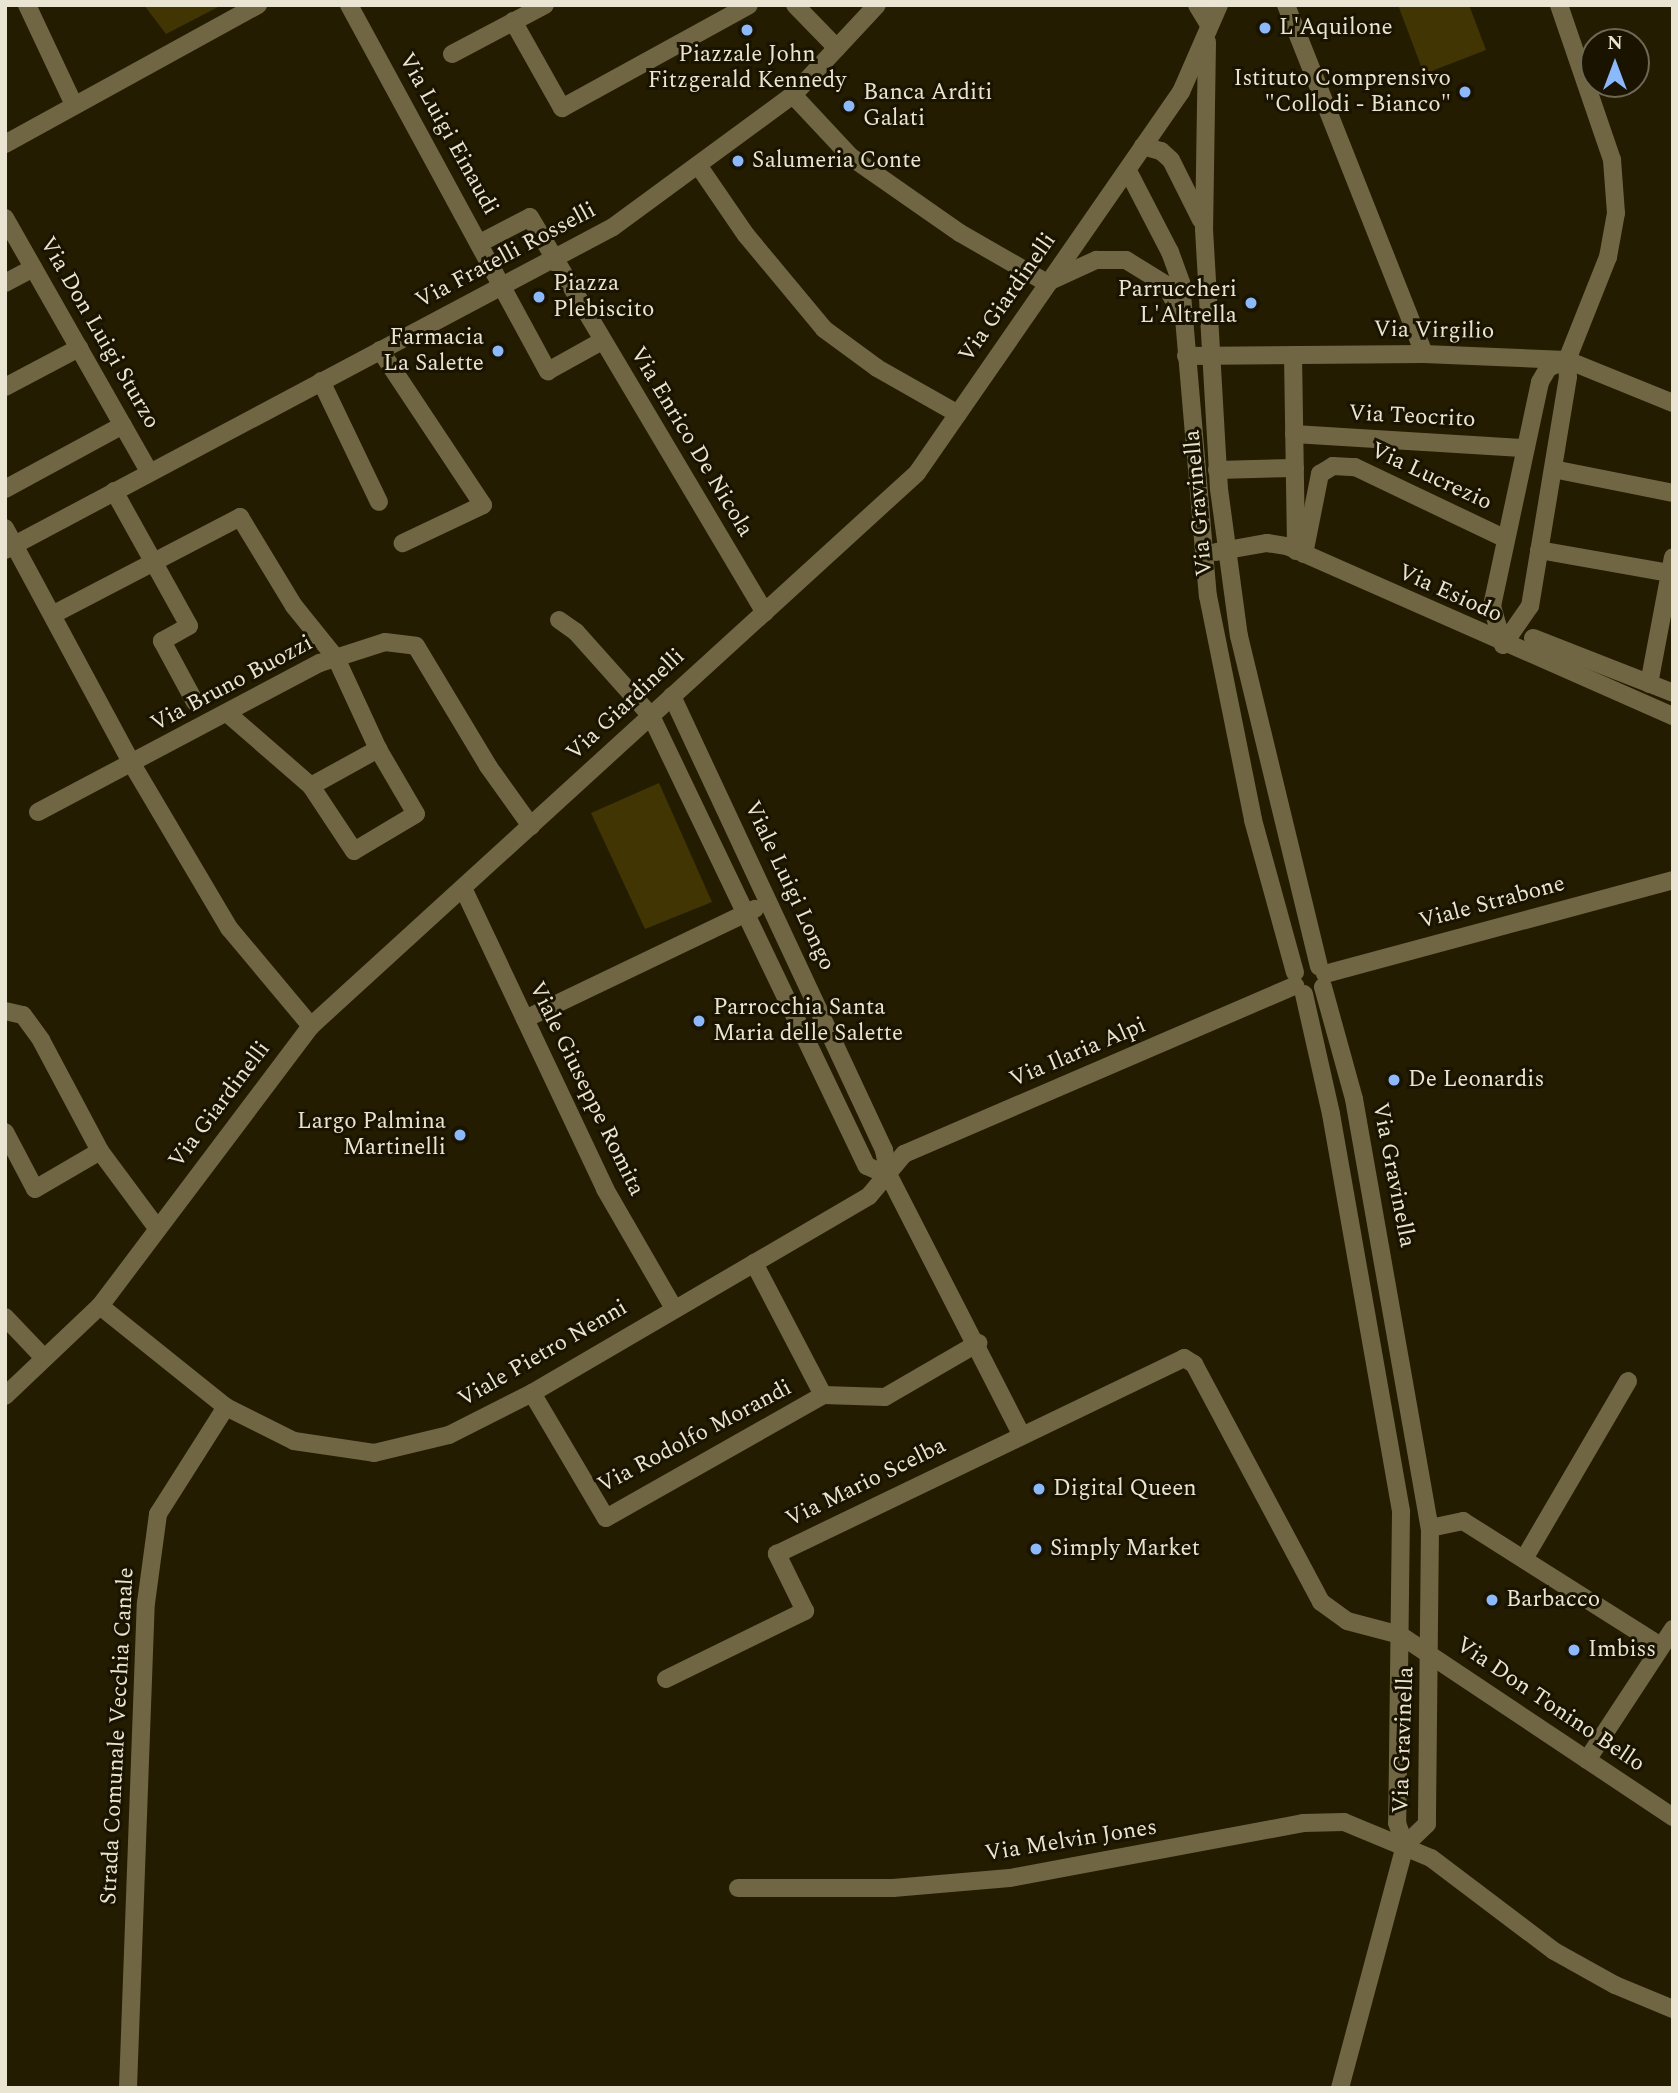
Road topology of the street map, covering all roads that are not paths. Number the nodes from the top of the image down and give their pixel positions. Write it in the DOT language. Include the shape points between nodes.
graph roads {
  1 [pos="27,5"];
  2 [pos="258,5"];
  3 [pos="349,5"];
  4 [pos="545,5"];
  5 [pos="749,5"];
  6 [pos="795,5"];
  7 [pos="877,5"];
  8 [pos="1197,5"];
  9 [pos="1219,5"];
  10 [pos="1286,5"];
  11 [pos="1559,5"];
  12 [pos="513,21"];
  13 [pos="1209,25"];
  14 [pos="837,48"];
  15 [pos="452,54"];
  16 [pos="793,95"];
  17 [pos="74,106"];
  18 [pos="5,144"];
  19 [pos="1143,146"];
  20 [pos="698,165"];
  21 [pos="1128,171"];
  22 [pos="5,218"];
  23 [pos="1205,229"];
  24 [pos="480,243"];
  25 [pos="554,261"];
  26 [pos="33,268"];
  27 [pos="5,283"];
  28 [pos="1047,283"];
  29 [pos="504,287"];
  30 [pos="1184,320"];
  31 [pos="602,341"];
  32 [pos="79,348"];
  33 [pos="380,350"];
  34 [pos="1424,354"];
  35 [pos="1293,355"];
  36 [pos="1186,356"];
  37 [pos="1212,356"];
  38 [pos="1567,360"];
  39 [pos="321,381"];
  40 [pos="5,387"];
  41 [pos="1673,403"];
  42 [pos="958,414"];
  43 [pos="123,425"];
  44 [pos="1294,434"];
  45 [pos="1336,437"];
  46 [pos="1526,448"];
  47 [pos="1333,466"];
  48 [pos="1295,468"];
  49 [pos="1553,469"];
  50 [pos="1217,470"];
  51 [pos="149,472"];
  52 [pos="5,488"];
  53 [pos="114,491"];
  54 [pos="1673,493"];
  55 [pos="379,502"];
  56 [pos="5,528"];
  57 [pos="1506,539"];
  58 [pos="403,543"];
  59 [pos="10,547"];
  60 [pos="1539,550"];
  61 [pos="1226,551"];
  62 [pos="1300,552"];
  63 [pos="1203,554"];
  64 [pos="154,562"];
  65 [pos="1671,565"];
  66 [pos="765,611"];
  67 [pos="54,614"];
  68 [pos="559,620"];
  69 [pos="1668,620"];
  70 [pos="1533,638"];
  71 [pos="1503,645"];
  72 [pos="335,657"];
  73 [pos="1649,684"];
  74 [pos="1673,693"];
  75 [pos="672,696"];
  76 [pos="195,702"];
  77 [pos="227,713"];
  78 [pos="651,716"];
  79 [pos="1673,716"];
  80 [pos="379,749"];
  81 [pos="132,764"];
  82 [pos="311,786"];
  83 [pos="38,812"];
  84 [pos="531,826"];
  85 [pos="1673,880"];
  86 [pos="463,888"];
  87 [pos="769,902"];
  88 [pos="745,914"];
  89 [pos="1322,976"];
  90 [pos="1298,984"];
  91 [pos="5,1011"];
  92 [pos="525,1019"];
  93 [pos="311,1026"];
  94 [pos="5,1132"];
  95 [pos="100,1151"];
  96 [pos="889,1175"];
  97 [pos="157,1228"];
  98 [pos="754,1263"];
  99 [pos="100,1306"];
  100 [pos="673,1307"];
  101 [pos="5,1317"];
  102 [pos="978,1343"];
  103 [pos="44,1358"];
  104 [pos="1628,1381"];
  105 [pos="532,1393"];
  106 [pos="822,1395"];
  107 [pos="5,1396"];
  108 [pos="226,1407"];
  109 [pos="1021,1434"];
  110 [pos="1430,1528"];
  111 [pos="1524,1559"];
  112 [pos="1673,1629"];
  113 [pos="1400,1635"];
  114 [pos="1661,1646"];
  115 [pos="1432,1657"];
  116 [pos="666,1679"];
  117 [pos="1587,1760"];
  118 [pos="1673,1817"];
  119 [pos="1405,1845"];
  120 [pos="737,1888"];
  121 [pos="1673,2009"];
  122 [pos="128,2088"];
  123 [pos="1340,2088"];
  1 -- 17 [label="street"];
  2 -- 17 [label="street"];
  3 -- 24 [label="street, Via Luigi Einaudi"];
  4 -- 12 [label="street"];
  5 -- 12 [label="street" via="562,108"];
  6 -- 14 [label="street"];
  7 -- 14 [label="street, Via Fratelli Rosselli"];
  8 -- 13 [label="street"];
  9 -- 13 [label="street, Via Giardinelli"];
  10 -- 34 [label="street"];
  11 -- 38 [label="street" via="1612,160 1616,213 1608,257"];
  12 -- 15 [label="street"];
  13 -- 19 [label="street, Via Giardinelli" via="1181,92"];
  13 -- 23 [label="street, Via Gravinella" via="1203,102"];
  14 -- 16 [label="street, Via Fratelli Rosselli"];
  16 -- 20 [label="street, Via Fratelli Rosselli"];
  16 -- 28 [label="street" via="852,157 960,233"];
  17 -- 18 [label="street"];
  19 -- 21 [label="street, Via Giardinelli"];
  19 -- 23 [label="street" via="1171,159"];
  20 -- 25 [label="street, Via Fratelli Rosselli" via="613,227"];
  20 -- 42 [label="street" via="746,234 824,329 877,368"];
  21 -- 28 [label="street, Via Giardinelli"];
  21 -- 30 [label="street, Via Gravinella" via="1170,252 1181,283"];
  22 -- 26 [label="street, Via Don Luigi Sturzo"];
  23 -- 37 [label="street, Via Gravinella"];
  24 -- 25 [label="street" via="530,217"];
  24 -- 29 [label="street, Via Luigi Einaudi"];
  25 -- 29 [label="street, Via Fratelli Rosselli"];
  25 -- 31 [label="street, Via Enrico De Nicola"];
  26 -- 27 [label="street"];
  26 -- 32 [label="street, Via Don Luigi Sturzo"];
  28 -- 30 [label="street, Via Gravinella" via="1096,260 1126,260 1165,284"];
  28 -- 42 [label="street, Via Giardinelli"];
  29 -- 31 [label="street" via="548,371"];
  29 -- 33 [label="street, Via Fratelli Rosselli"];
  30 -- 36 [label="street, Via Gravinella"];
  31 -- 66 [label="street, Via Enrico De Nicola"];
  32 -- 40 [label="street"];
  32 -- 43 [label="street, Via Don Luigi Sturzo"];
  33 -- 39 [label="street, Via Fratelli Rosselli"];
  33 -- 58 [label="street" via="483,505"];
  34 -- 35 [label="street, Via Virgilio"];
  34 -- 38 [label="street, Via Virgilio"];
  35 -- 37 [label="street, Via Virgilio"];
  35 -- 44 [label="street"];
  36 -- 37 [label="street, Via Virgilio"];
  36 -- 63 [label="street, Via Gravinella"];
  37 -- 50 [label="street, Via Gravinella"];
  38 -- 41 [label="street, Via Virgilio"];
  38 -- 46 [label="street" via="1548,368 1540,382"];
  38 -- 49 [label="street" via="1569,377"];
  39 -- 51 [label="street, Via Fratelli Rosselli"];
  39 -- 55 [label="street"];
  42 -- 66 [label="street, Via Giardinelli" via="917,473"];
  43 -- 51 [label="street, Via Don Luigi Sturzo"];
  43 -- 52 [label="street"];
  44 -- 45 [label="street, Via Teocrito"];
  44 -- 48 [label="street"];
  45 -- 46 [label="street, Via Teocrito"];
  45 -- 47 [label="street"];
  46 -- 57 [label="street"];
  47 -- 57 [label="street, Via Lucrezio" via="1355,467"];
  47 -- 62 [label="street" via="1320,474"];
  48 -- 50 [label="street"];
  48 -- 62 [label="street"];
  49 -- 54 [label="street"];
  49 -- 60 [label="street"];
  50 -- 61 [label="street, Via Gravinella"];
  51 -- 53 [label="street, Via Fratelli Rosselli"];
  53 -- 59 [label="street, Via Fratelli Rosselli"];
  53 -- 64 [label="street"];
  56 -- 59 [label="street"];
  57 -- 71 [label="street" via="1492,606"];
  59 -- 67 [label="street"];
  60 -- 65 [label="street"];
  60 -- 71 [label="street" via="1530,606"];
  61 -- 62 [label="street, Via Esiodo" via="1267,543"];
  61 -- 63 [label="street, Via Esiodo"];
  61 -- 89 [label="street, Via Gravinella" via="1261,743"];
  62 -- 71 [label="street, Via Esiodo"];
  63 -- 90 [label="street, Via Gravinella" via="1239,755"];
  64 -- 67 [label="street"];
  64 -- 72 [label="street" via="240,517 295,606"];
  64 -- 76 [label="street" via="189,626 162,641"];
  65 -- 69 [label="street"];
  66 -- 75 [label="street, Via Giardinelli"];
  67 -- 81 [label="street"];
  68 -- 78 [label="street, Viale Luigi Longo" via="576,632"];
  69 -- 73 [label="street"];
  70 -- 73 [label="street"];
  71 -- 79 [label="street, Via Esiodo"];
  72 -- 77 [label="street, Via Bruno Buozzi"];
  72 -- 80 [label="street"];
  72 -- 84 [label="street, Via Bruno Buozzi" via="385,642 416,646 488,766"];
  73 -- 74 [label="street"];
  75 -- 78 [label="street, Via Giardinelli"];
  75 -- 87 [label="street, Viale Luigi Longo"];
  77 -- 81 [label="street, Via Bruno Buozzi"];
  77 -- 82 [label="street"];
  78 -- 84 [label="street, Via Giardinelli"];
  78 -- 88 [label="street, Viale Luigi Longo"];
  80 -- 82 [label="street"];
  80 -- 82 [label="street" via="416,814 354,852"];
  81 -- 83 [label="street, Via Bruno Buozzi"];
  81 -- 93 [label="street" via="229,928"];
  84 -- 86 [label="street, Via Giardinelli"];
  85 -- 89 [label="street, Viale Strabone"];
  86 -- 92 [label="street, Viale Giuseppe Romita"];
  86 -- 93 [label="street, Via Giardinelli"];
  87 -- 88 [label="street"];
  87 -- 96 [label="street, Viale Luigi Longo" via="884,1150"];
  88 -- 92 [label="street"];
  88 -- 96 [label="street, Viale Luigi Longo" via="867,1166"];
  89 -- 90 [label="street"];
  89 -- 90 [label="street" via="1306,963"];
  89 -- 110 [label="street, Via Gravinella" via="1354,1099"];
  90 -- 96 [label="street, Via Ilaria Alpi" via="904,1154"];
  90 -- 113 [label="street, Via Gravinella" via="1331,1114 1401,1512"];
  91 -- 95 [label="street" via="23,1015 41,1040"];
  92 -- 100 [label="street, Viale Giuseppe Romita" via="604,1189"];
  93 -- 97 [label="street, Via Giardinelli"];
  94 -- 95 [label="street" via="35,1189"];
  95 -- 97 [label="street"];
  96 -- 98 [label="street, Viale Pietro Nenni" via="869,1196"];
  96 -- 102 [label="street, Viale Luigi Longo"];
  97 -- 99 [label="street, Via Giardinelli"];
  98 -- 100 [label="street, Viale Pietro Nenni"];
  98 -- 106 [label="street, Via Rodolfo Morandi"];
  99 -- 103 [label="street, Via Giardinelli"];
  99 -- 108 [label="street, Viale Pietro Nenni"];
  100 -- 105 [label="street, Viale Pietro Nenni"];
  101 -- 103 [label="street"];
  102 -- 106 [label="street, Via Rodolfo Morandi" via="885,1397"];
  102 -- 109 [label="street, Viale Luigi Longo"];
  103 -- 107 [label="street, Via Giardinelli"];
  104 -- 111 [label="street"];
  105 -- 106 [label="street, Via Rodolfo Morandi" via="606,1518"];
  105 -- 108 [label="street, Viale Pietro Nenni" via="449,1435 374,1453 294,1441"];
  108 -- 122 [label="street, Strada Comunale Vecchia Canale" via="159,1514 155,1539 146,1603"];
  109 -- 113 [label="street, Via Don Tonino Bello" via="1184,1357 1194,1364 1321,1602 1347,1621"];
  109 -- 116 [label="street, Via Mario Scelba" via="777,1554 805,1611"];
  110 -- 111 [label="street" via="1463,1521"];
  110 -- 115 [label="street, Via Gravinella"];
  111 -- 114 [label="street"];
  112 -- 114 [label="street"];
  113 -- 115 [label="street, Via Don Tonino Bello"];
  113 -- 119 [label="street, Via Gravinella" via="1397,1823"];
  114 -- 117 [label="street"];
  115 -- 117 [label="street, Via Don Tonino Bello"];
  115 -- 119 [label="street, Via Gravinella" via="1427,1824"];
  117 -- 118 [label="street, Via Don Tonino Bello"];
  119 -- 120 [label="street, Via Melvin Jones" via="1344,1822 1303,1823 1010,1878 893,1888"];
  119 -- 121 [label="street, Via Melvin Jones" via="1460,1879 1554,1951 1615,1985"];
  119 -- 123 [label="street"];
}
